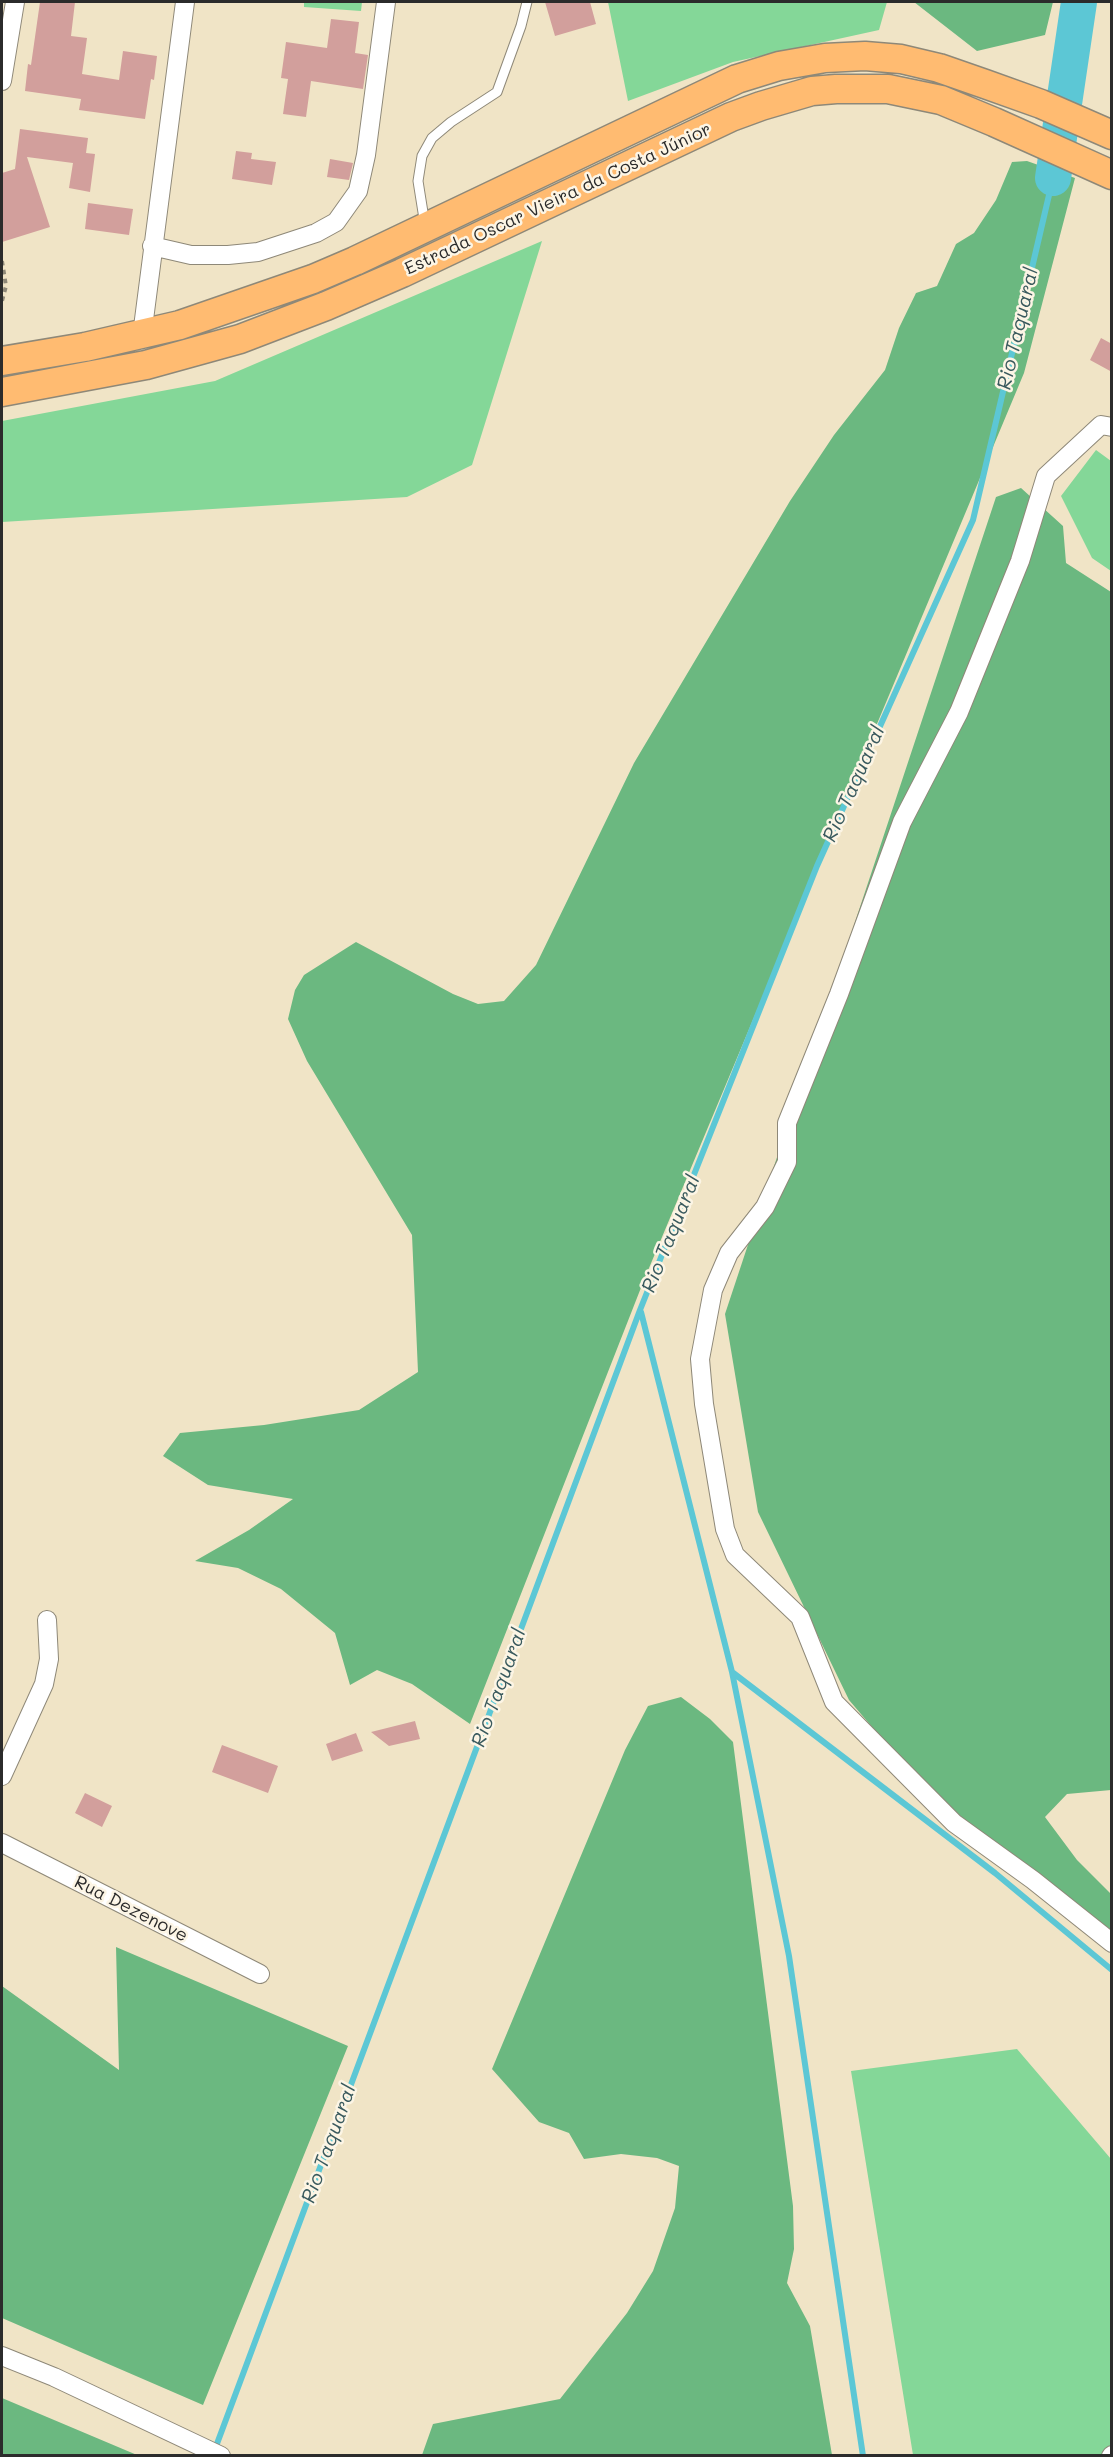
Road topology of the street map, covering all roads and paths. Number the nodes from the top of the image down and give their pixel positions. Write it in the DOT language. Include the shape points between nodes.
graph roads {
  1 [pos="15,2"];
  2 [pos="185,2"];
  3 [pos="386,2"];
  4 [pos="527,2"];
  5 [pos="2,81"];
  6 [pos="1111,135"];
  7 [pos="1106,172"];
  8 [pos="425,227"];
  9 [pos="152,246"];
  10 [pos="2,261"];
  11 [pos="2,301"];
  12 [pos="142,335"];
  13 [pos="2,361"];
  14 [pos="2,392"];
  15 [pos="1112,427"];
  16 [pos="47,1620"];
  17 [pos="2,1776"];
  18 [pos="2,1843"];
  19 [pos="1112,1943"];
  20 [pos="260,1974"];
  21 [pos="2,2356"];
  22 [pos="220,2456"];
  1 -- 5 [label="street"];
  2 -- 9 [label="street"];
  3 -- 9 [label="street" via="358,191 336,222 316,233 258,252 191,255"];
  4 -- 8 [label="lane" via="497,92 432,138 422,156 418,181"];
  6 -- 8 [label="main road, Estrada Oscar Vieira da Costa Júnior" via="1041,104 939,68 901,58 825,58 737,79"];
  7 -- 14 [label="main road, Estrada Oscar Vieira da Costa Júnior" via="941,100 863,88 812,91 731,117 402,273 240,339 146,365"];
  8 -- 12 [label="main road, Estrada Oscar Vieira da Costa Júnior" via="313,279 215,315"];
  9 -- 12 [label="street"];
  10 -- 11 [label="path" via="6,286"];
  12 -- 13 [label="main road, Estrada Oscar Vieira da Costa Júnior"];
  15 -- 19 [label="street" via="1101,425 1046,476 1020,561 968,691 902,822 839,994 786,1123 786,1162 765,1207 729,1253 713,1290 700,1359 725,1528 735,1555 800,1617 834,1702 954,1823"];
  16 -- 17 [label="street" via="44,1684"];
  18 -- 20 [label="street, Rua Dezenove"];
  21 -- 22 [label="street"];
}
